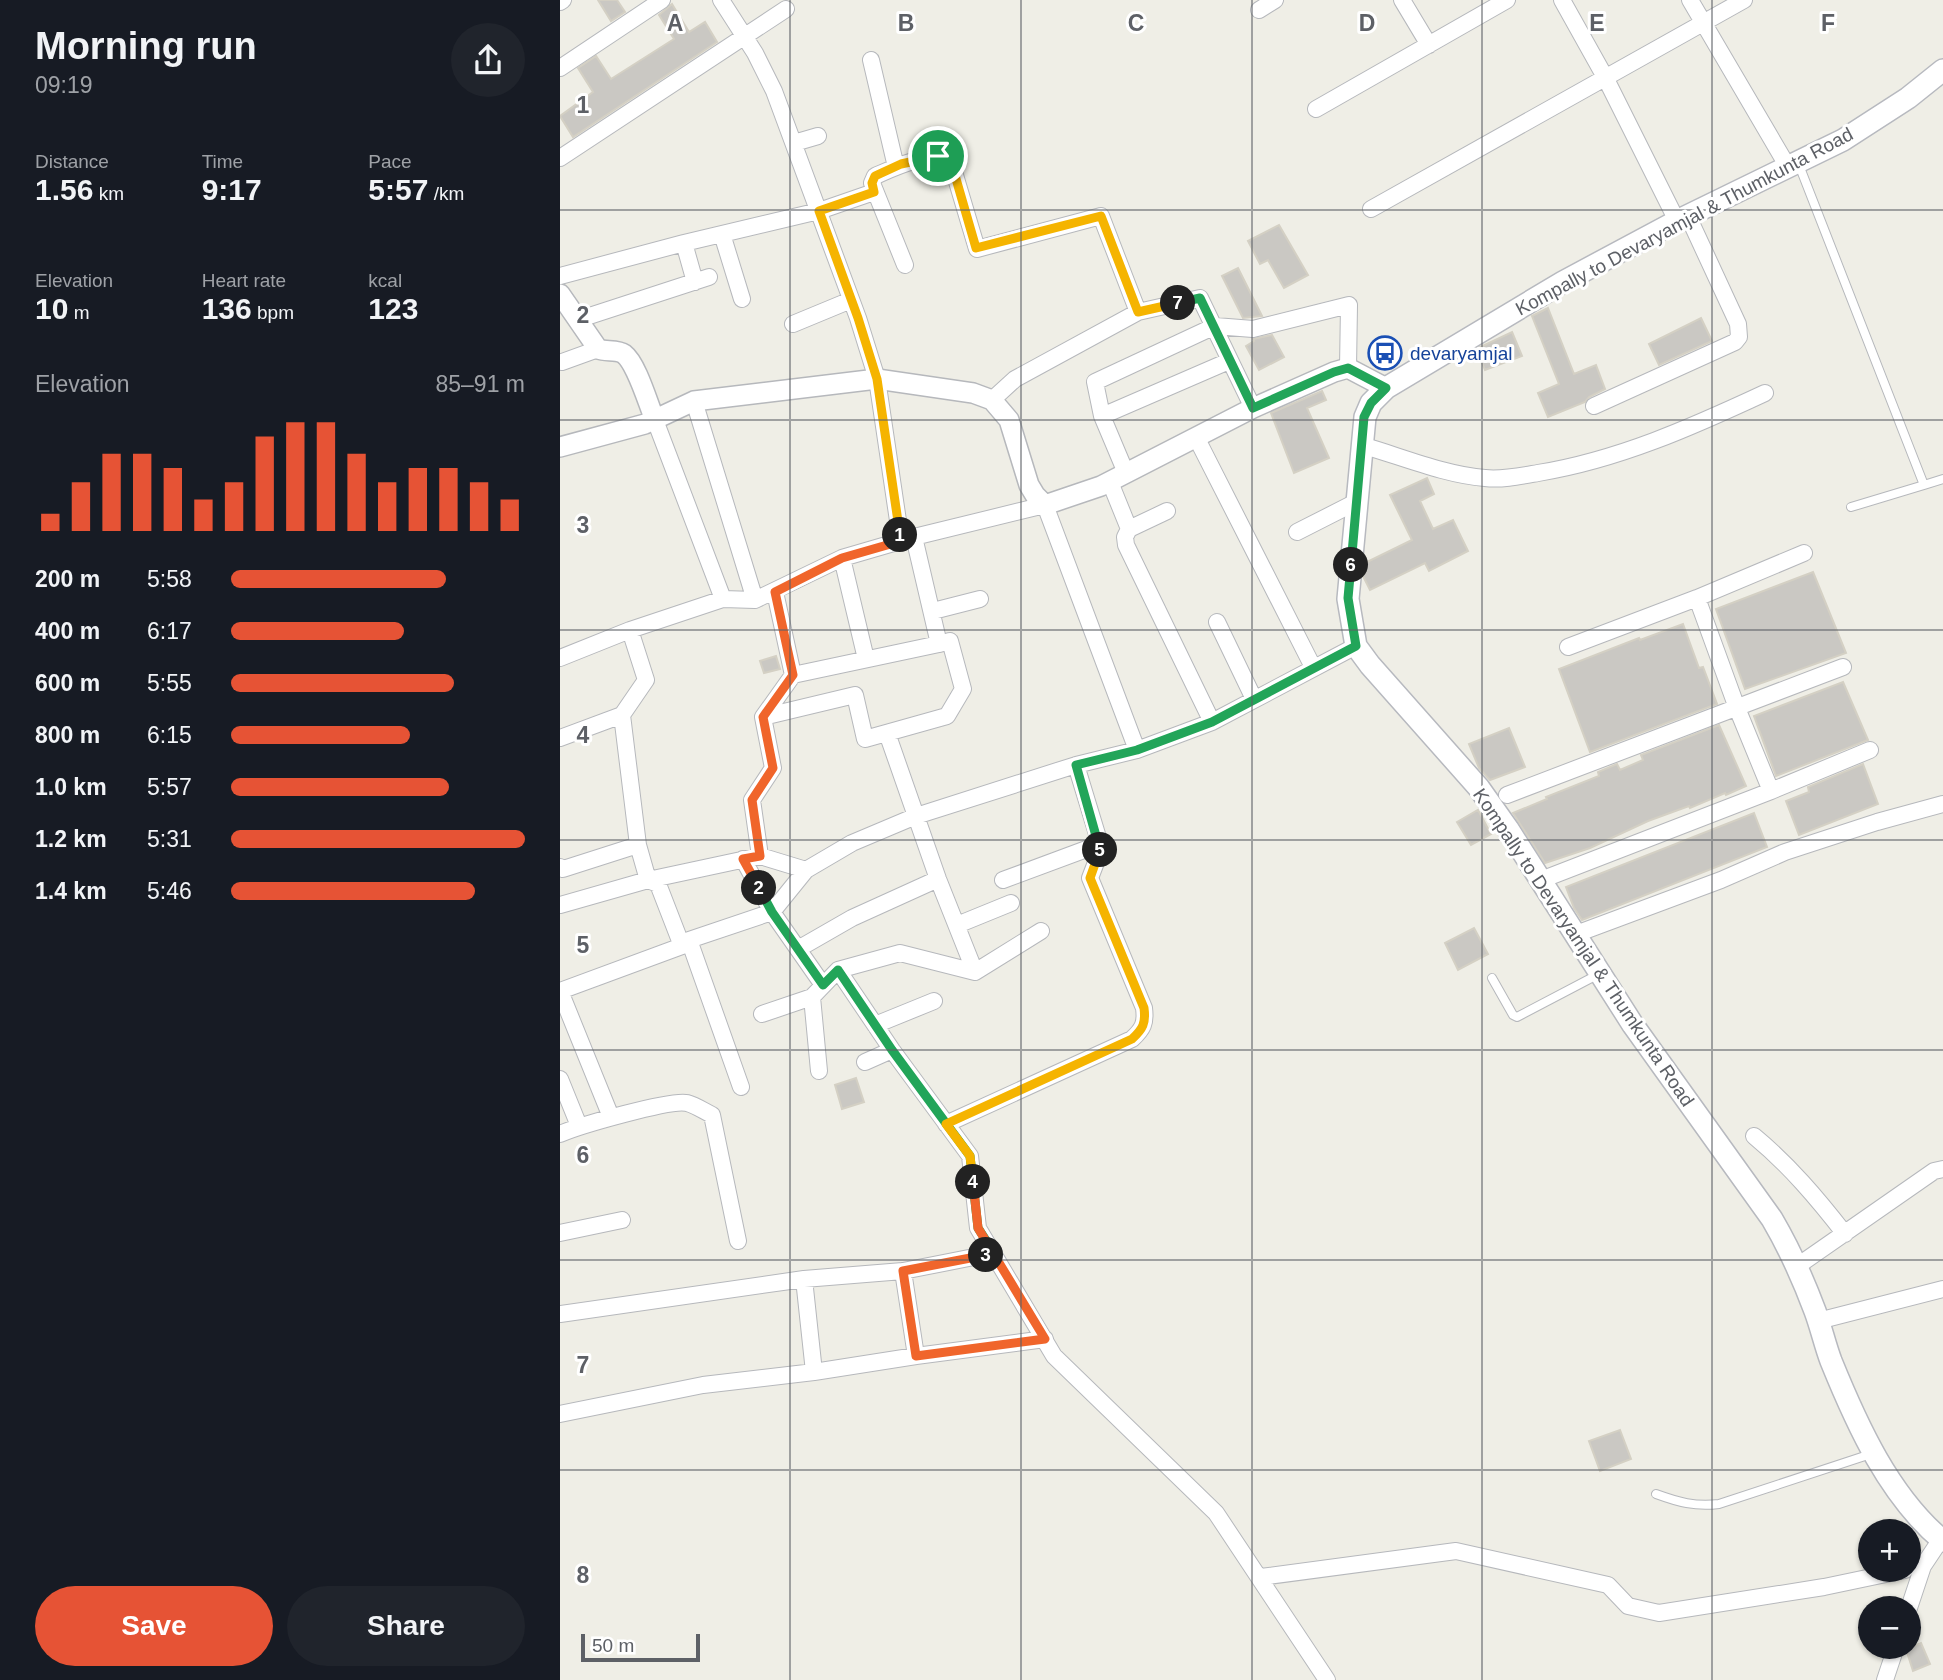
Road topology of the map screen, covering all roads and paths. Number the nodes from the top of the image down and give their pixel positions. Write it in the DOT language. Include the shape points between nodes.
graph roads {
  1 [pos="662,0"];
  2 [pos="721,0"];
  3 [pos="1275,0"];
  4 [pos="1402,0"];
  5 [pos="1507,0"];
  6 [pos="1562,0"];
  7 [pos="1690,0"];
  8 [pos="1744,0"];
  9 [pos="786,9"];
  10 [pos="1259,10"];
  11 [pos="1703,23"];
  12 [pos="744,36"];
  13 [pos="1429,45"];
  14 [pos="872,60"];
  15 [pos="560,68"];
  16 [pos="1943,70"];
  17 [pos="1605,77"];
  18 [pos="1316,109"];
  19 [pos="818,136"];
  20 [pos="794,143"];
  21 [pos="560,158"];
  22 [pos="1793,165"];
  23 [pos="896,167"];
  24 [pos="874,192"];
  25 [pos="1371,209"];
  26 [pos="819,211"];
  27 [pos="1683,218"];
  28 [pos="722,234"];
  29 [pos="684,243"];
  30 [pos="905,265"];
  31 [pos="560,276"];
  32 [pos="560,294"];
  33 [pos="743,299"];
  34 [pos="851,300"];
  35 [pos="1138,312"];
  36 [pos="577,320"];
  37 [pos="793,324"];
  38 [pos="1214,326"];
  39 [pos="598,349"];
  40 [pos="1229,361"];
  41 [pos="562,362"];
  42 [pos="1348,368"];
  43 [pos="877,379"];
  44 [pos="1386,388"];
  45 [pos="1765,393"];
  46 [pos="992,400"];
  47 [pos="694,401"];
  48 [pos="1594,406"];
  49 [pos="1253,408"];
  50 [pos="1102,416"];
  51 [pos="655,420"];
  52 [pos="1196,437"];
  53 [pos="1361,445"];
  54 [pos="560,447"];
  55 [pos="1118,477"];
  56 [pos="1943,478"];
  57 [pos="1924,485"];
  58 [pos="1356,502"];
  59 [pos="1045,505"];
  60 [pos="1851,507"];
  61 [pos="1167,510"];
  62 [pos="1129,529"];
  63 [pos="1297,532"];
  64 [pos="907,539"];
  65 [pos="1804,553"];
  66 [pos="842,558"];
  67 [pos="775,592"];
  68 [pos="1697,598"];
  69 [pos="723,599"];
  70 [pos="980,599"];
  71 [pos="755,600"];
  72 [pos="933,611"];
  73 [pos="1217,622"];
  74 [pos="630,630"];
  75 [pos="939,643"];
  76 [pos="1356,646"];
  77 [pos="1568,647"];
  78 [pos="560,658"];
  79 [pos="866,659"];
  80 [pos="1313,667"];
  81 [pos="1843,667"];
  82 [pos="793,675"];
  83 [pos="1254,699"];
  84 [pos="1737,708"];
  85 [pos="622,715"];
  86 [pos="763,717"];
  87 [pos="1212,722"];
  88 [pos="887,733"];
  89 [pos="561,735"];
  90 [pos="1137,750"];
  91 [pos="1870,750"];
  92 [pos="1076,765"];
  93 [pos="1771,791"];
  94 [pos="1507,794"];
  95 [pos="1943,804"];
  96 [pos="916,816"];
  97 [pos="1100,844"];
  98 [pos="638,845"];
  99 [pos="760,856"];
  100 [pos="743,859"];
  101 [pos="560,867"];
  102 [pos="806,870"];
  103 [pos="938,879"];
  104 [pos="648,880"];
  105 [pos="1003,880"];
  106 [pos="1541,880"];
  107 [pos="1011,903"];
  108 [pos="560,905"];
  109 [pos="772,912"];
  110 [pos="957,925"];
  111 [pos="1041,931"];
  112 [pos="1576,934"];
  113 [pos="686,943"];
  114 [pos="798,949"];
  115 [pos="838,970"];
  116 [pos="975,972"];
  117 [pos="1602,973"];
  118 [pos="1492,978"];
  119 [pos="818,990"];
  120 [pos="560,991"];
  121 [pos="934,1001"];
  122 [pos="762,1014"];
  123 [pos="875,1025"];
  124 [pos="892,1050"];
  125 [pos="865,1062"];
  126 [pos="819,1071"];
  127 [pos="560,1079"];
  128 [pos="741,1087"];
  129 [pos="611,1117"];
  130 [pos="946,1124"];
  131 [pos="579,1126"];
  132 [pos="560,1133"];
  133 [pos="1754,1136"];
  134 [pos="1943,1169"];
  135 [pos="622,1220"];
  136 [pos="560,1233"];
  137 [pos="1845,1234"];
  138 [pos="738,1241"];
  139 [pos="994,1253"];
  140 [pos="1796,1267"];
  141 [pos="903,1271"];
  142 [pos="804,1279"];
  143 [pos="1943,1289"];
  144 [pos="560,1314"];
  145 [pos="1818,1321"];
  146 [pos="1045,1339"];
  147 [pos="916,1356"];
  148 [pos="814,1372"];
  149 [pos="560,1414"];
  150 [pos="1875,1453"];
  151 [pos="1656,1494"];
  152 [pos="1942,1540"];
  153 [pos="1921,1560"];
  154 [pos="1261,1577"];
  155 [pos="1858,1580"];
  156 [pos="1892,1659"];
  157 [pos="1327,1680"];
  158 [pos="1885,1680"];
  1 -- 15 [label="street"];
  2 -- 12 [label="street"];
  3 -- 10 [label="street"];
  4 -- 13 [label="street"];
  5 -- 13 [label="street"];
  6 -- 17 [label="street"];
  7 -- 11 [label="street"];
  8 -- 11 [label="street"];
  9 -- 12 [label="street"];
  11 -- 17 [label="street"];
  11 -- 22 [label="street"];
  12 -- 20 [label="street" via="774,91"];
  12 -- 21 [label="street"];
  13 -- 18 [label="street"];
  14 -- 23 [label="street"];
  16 -- 22 [label="main road, Kompally to Devaryamjal & Thumkunta Road" via="1886,112"];
  17 -- 25 [label="street"];
  17 -- 27 [label="street"];
  19 -- 20 [label="street"];
  20 -- 26 [label="street"];
  22 -- 27 [label="main road, Kompally to Devaryamjal & Thumkunta Road"];
  22 -- 57 [label="lane"];
  23 -- 24 [label="street" via="875,176"];
  23 -- 35 [label="street" via="946,158 976,248 1101,216"];
  24 -- 26 [label="street"];
  24 -- 30 [label="street"];
  26 -- 28 [label="street"];
  26 -- 34 [label="street"];
  27 -- 44 [label="main road, Kompally to Devaryamjal & Thumkunta Road" via="1563,282"];
  27 -- 48 [label="street" via="1738,324 1739,337"];
  28 -- 29 [label="street"];
  28 -- 33 [label="street"];
  29 -- 31 [label="street"];
  29 -- 36 [label="street" via="702,280"];
  32 -- 36 [label="street"];
  34 -- 37 [label="street"];
  34 -- 43 [label="street"];
  35 -- 38 [label="street" via="1200,298"];
  35 -- 46 [label="street" via="1015,379"];
  36 -- 39 [label="street"];
  38 -- 40 [label="street"];
  38 -- 42 [label="street" via="1252,329 1349,305"];
  38 -- 50 [label="street" via="1095,382"];
  39 -- 41 [label="street"];
  39 -- 51 [label="street" via="616,351 631,363"];
  40 -- 49 [label="street"];
  40 -- 50 [label="street"];
  42 -- 44 [label="street"];
  42 -- 49 [label="street"];
  43 -- 46 [label="street"];
  43 -- 47 [label="street"];
  43 -- 64 [label="street"];
  44 -- 53 [label="main road, Kompally to Devaryamjal & Thumkunta Road" via="1364,417"];
  45 -- 53 [label="street" via="1680,433 1578,466 1521,475 1465,475"];
  46 -- 59 [label="street" via="1009,420 1029,485"];
  47 -- 51 [label="street"];
  47 -- 71 [label="street"];
  49 -- 52 [label="street"];
  50 -- 55 [label="street"];
  51 -- 54 [label="street"];
  51 -- 69 [label="street"];
  52 -- 55 [label="street"];
  52 -- 80 [label="street"];
  53 -- 58 [label="main road, Kompally to Devaryamjal & Thumkunta Road"];
  55 -- 59 [label="street"];
  55 -- 62 [label="street"];
  56 -- 57 [label="lane"];
  57 -- 60 [label="lane"];
  58 -- 63 [label="street"];
  58 -- 76 [label="main road, Kompally to Devaryamjal & Thumkunta Road" via="1348,598"];
  59 -- 64 [label="street"];
  59 -- 90 [label="street"];
  61 -- 62 [label="street"];
  62 -- 87 [label="street" via="1126,545"];
  64 -- 66 [label="street"];
  64 -- 72 [label="street"];
  65 -- 68 [label="street"];
  66 -- 67 [label="street"];
  66 -- 79 [label="street"];
  67 -- 71 [label="street"];
  67 -- 82 [label="street"];
  68 -- 77 [label="street"];
  68 -- 84 [label="street"];
  69 -- 71 [label="street"];
  69 -- 74 [label="street"];
  70 -- 72 [label="street"];
  72 -- 75 [label="street"];
  73 -- 83 [label="street"];
  74 -- 78 [label="street"];
  74 -- 85 [label="street" via="646,680"];
  75 -- 79 [label="street"];
  75 -- 88 [label="street" via="950,641 963,689 947,716"];
  76 -- 80 [label="street"];
  76 -- 106 [label="main road, Kompally to Devaryamjal & Thumkunta Road" via="1479,788"];
  79 -- 82 [label="street"];
  80 -- 83 [label="street"];
  81 -- 84 [label="street"];
  82 -- 86 [label="street"];
  83 -- 87 [label="street"];
  84 -- 93 [label="street"];
  84 -- 94 [label="street"];
  85 -- 89 [label="street"];
  85 -- 98 [label="street"];
  86 -- 88 [label="street" via="855,695 865,739"];
  86 -- 99 [label="street" via="773,768 752,800"];
  87 -- 90 [label="street"];
  88 -- 96 [label="street"];
  90 -- 92 [label="street"];
  91 -- 93 [label="street"];
  92 -- 96 [label="street"];
  92 -- 97 [label="street"];
  93 -- 106 [label="street"];
  95 -- 112 [label="street" via="1785,852"];
  96 -- 102 [label="street" via="852,843"];
  96 -- 103 [label="street"];
  97 -- 105 [label="street"];
  97 -- 130 [label="street" via="1090,878 1144,1008 1141,1031"];
  98 -- 101 [label="street"];
  98 -- 104 [label="street"];
  99 -- 100 [label="street"];
  99 -- 102 [label="street"];
  100 -- 104 [label="street"];
  100 -- 109 [label="street"];
  102 -- 109 [label="street"];
  103 -- 110 [label="street"];
  103 -- 114 [label="street" via="852,918"];
  104 -- 108 [label="street"];
  104 -- 113 [label="street" via="658,884"];
  106 -- 112 [label="main road, Kompally to Devaryamjal & Thumkunta Road"];
  107 -- 110 [label="street"];
  109 -- 113 [label="street"];
  109 -- 114 [label="street"];
  110 -- 116 [label="street"];
  111 -- 116 [label="street"];
  112 -- 117 [label="main road, Kompally to Devaryamjal & Thumkunta Road"];
  113 -- 120 [label="street"];
  113 -- 128 [label="street"];
  114 -- 119 [label="street"];
  115 -- 116 [label="street" via="900,953"];
  115 -- 119 [label="street"];
  115 -- 123 [label="street"];
  117 -- 118 [label="lane" via="1517,1017"];
  117 -- 140 [label="main road, Kompally to Devaryamjal & Thumkunta Road" via="1633,1025 1772,1219"];
  119 -- 122 [label="street"];
  119 -- 126 [label="street"];
  120 -- 129 [label="street"];
  121 -- 123 [label="street"];
  123 -- 124 [label="street"];
  124 -- 125 [label="street"];
  124 -- 130 [label="street"];
  127 -- 131 [label="street"];
  129 -- 131 [label="street"];
  129 -- 138 [label="street" via="685,1102 712,1115"];
  130 -- 139 [label="street" via="970,1156 978,1228"];
  131 -- 132 [label="street"];
  133 -- 137 [label="street" via="1807,1185"];
  134 -- 137 [label="street"];
  135 -- 136 [label="street"];
  137 -- 140 [label="street"];
  139 -- 141 [label="street"];
  139 -- 146 [label="street"];
  140 -- 145 [label="main road, Kompally to Devaryamjal & Thumkunta Road"];
  141 -- 142 [label="street"];
  141 -- 147 [label="street"];
  142 -- 144 [label="street"];
  142 -- 148 [label="street"];
  143 -- 145 [label="street"];
  145 -- 150 [label="main road, Kompally to Devaryamjal & Thumkunta Road" via="1831,1360"];
  146 -- 147 [label="street"];
  146 -- 154 [label="street" via="1054,1356 1216,1513"];
  147 -- 148 [label="street"];
  148 -- 149 [label="street" via="703,1385"];
  150 -- 151 [label="lane" via="1719,1504 1686,1504"];
  150 -- 152 [label="main road, Kompally to Devaryamjal & Thumkunta Road" via="1912,1509"];
  152 -- 153 [label="street"];
  154 -- 155 [label="street" via="1456,1551 1608,1585 1628,1606 1659,1613"];
  154 -- 157 [label="street"];
  156 -- 158 [label="street"];
}
